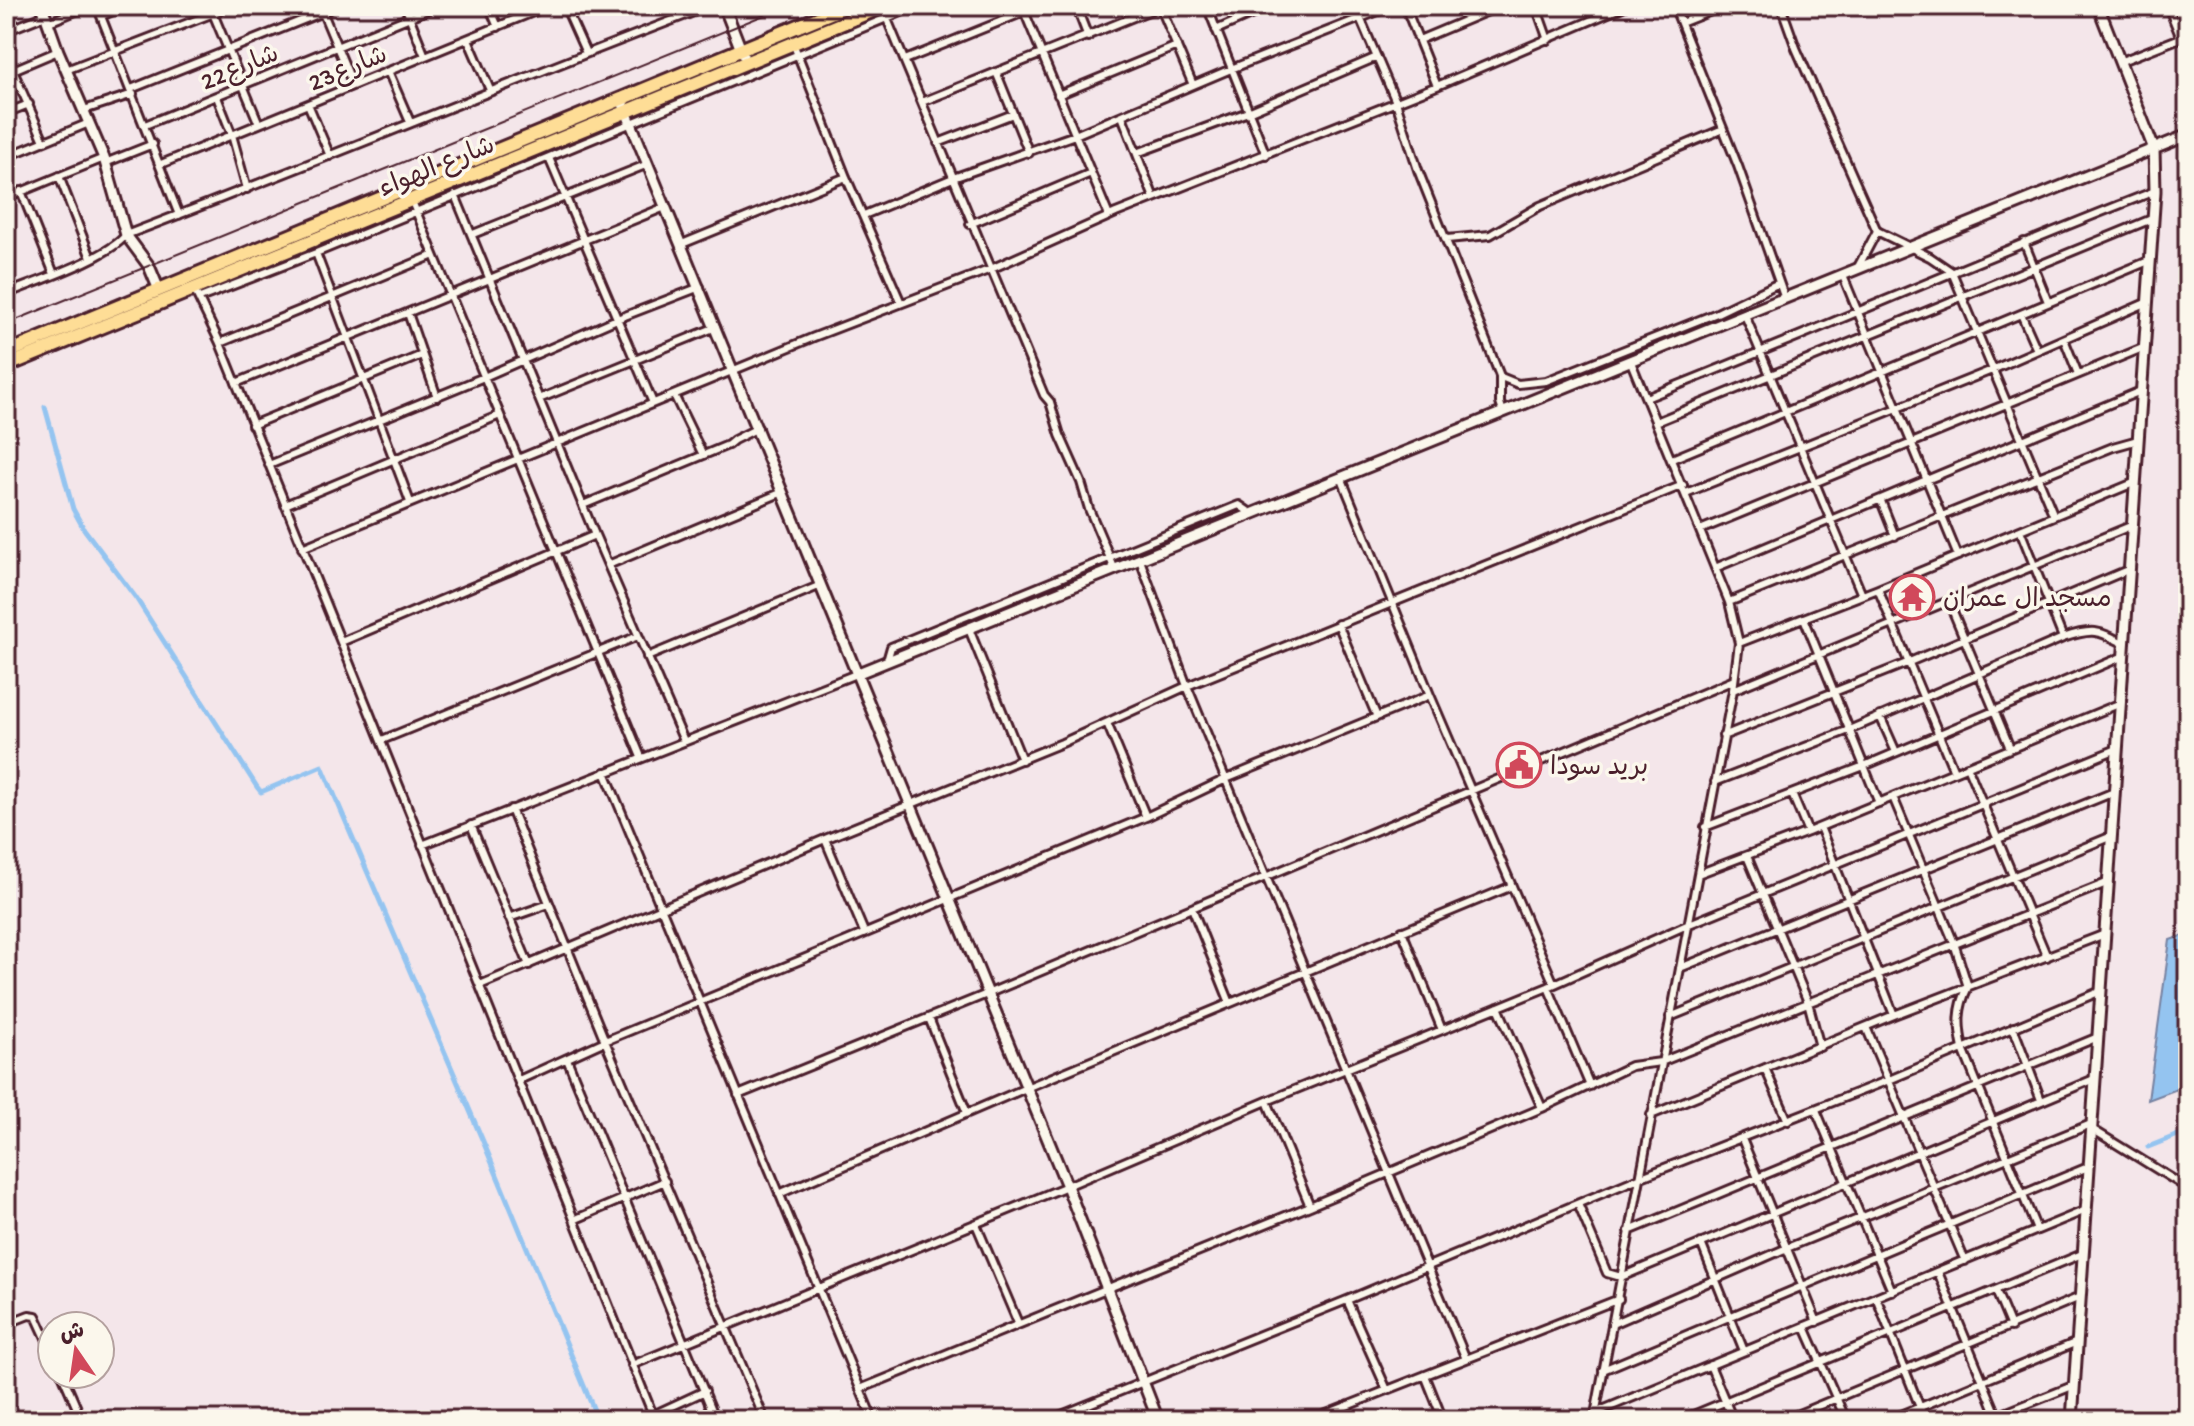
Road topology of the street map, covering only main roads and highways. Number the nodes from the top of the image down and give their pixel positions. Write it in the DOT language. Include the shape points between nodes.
graph roads {
  1 [pos="847,6"];
  2 [pos="884,10"];
  3 [pos="627,111"];
  4 [pos="6,353"];
  5 [pos="6,366"];
  1 -- 3 [label="highway, شارع الهواء" via="741,49"];
  2 -- 3 [label="highway, شارع الهواء"];
  3 -- 4 [label="highway, شارع الهواء"];
  3 -- 5 [label="highway, شارع الهواء" via="197,294"];
}
